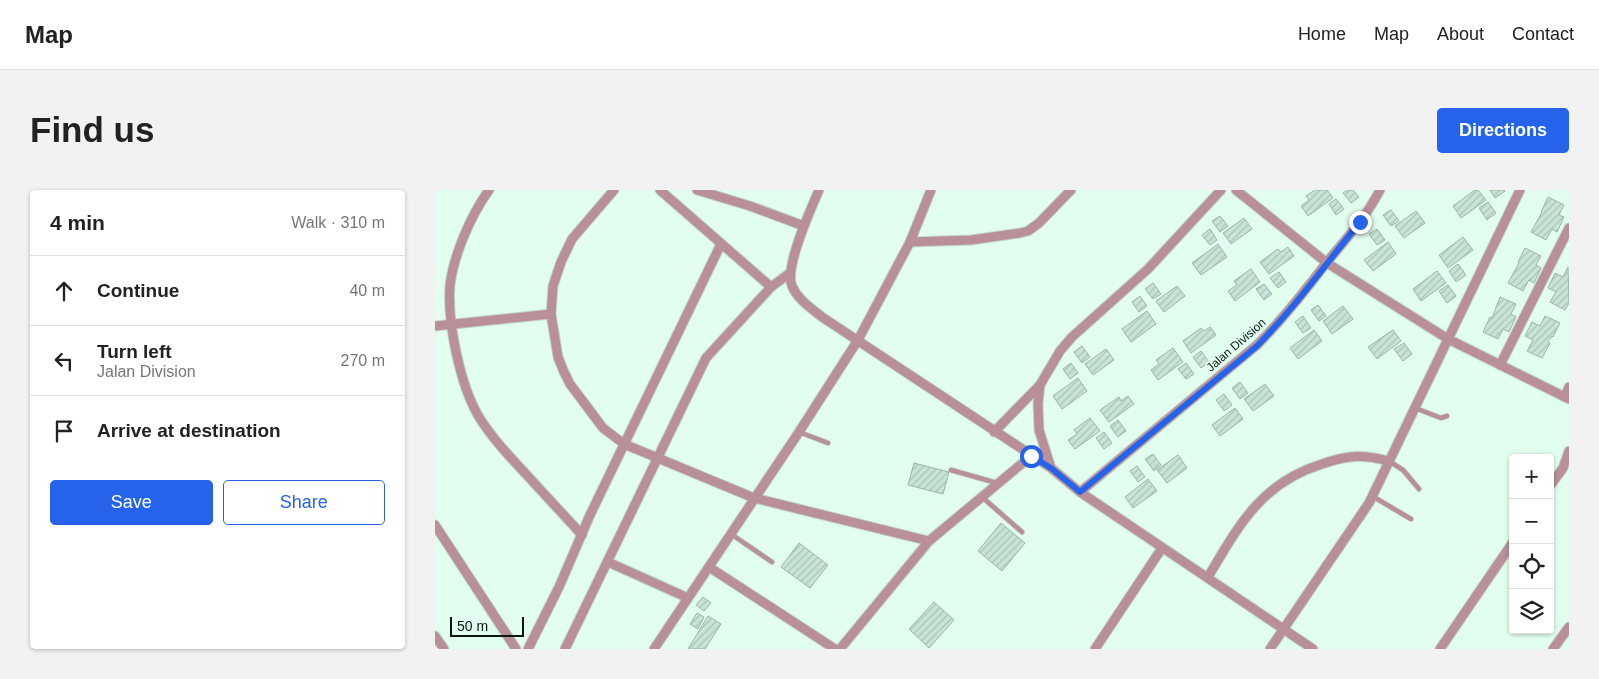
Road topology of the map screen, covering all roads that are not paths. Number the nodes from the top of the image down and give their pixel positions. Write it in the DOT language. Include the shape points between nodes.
graph roads {
  1 [pos="489,190"];
  2 [pos="614,190"];
  3 [pos="660,190"];
  4 [pos="697,190"];
  5 [pos="819,190"];
  6 [pos="931,190"];
  7 [pos="1071,190"];
  8 [pos="1221,190"];
  9 [pos="1235,190"];
  10 [pos="1380,190"];
  11 [pos="1520,190"];
  12 [pos="804,226"];
  13 [pos="1569,228"];
  14 [pos="910,242"];
  15 [pos="721,244"];
  16 [pos="1327,263"];
  17 [pos="790,273"];
  18 [pos="771,287"];
  19 [pos="551,314"];
  20 [pos="452,324"];
  21 [pos="435,326"];
  22 [pos="1448,339"];
  23 [pos="858,340"];
  24 [pos="1500,365"];
  25 [pos="1040,385"];
  26 [pos="1569,387"];
  27 [pos="1567,398"];
  28 [pos="1415,408"];
  29 [pos="1447,416"];
  30 [pos="799,432"];
  31 [pos="994,432"];
  32 [pos="828,443"];
  33 [pos="624,444"];
  34 [pos="1569,451"];
  35 [pos="1031,456"];
  36 [pos="658,458"];
  37 [pos="1389,461"];
  38 [pos="1051,468"];
  39 [pos="951,470"];
  40 [pos="1554,480"];
  41 [pos="998,484"];
  42 [pos="1419,489"];
  43 [pos="1080,492"];
  44 [pos="1373,496"];
  45 [pos="982,497"];
  46 [pos="754,498"];
  47 [pos="1411,518"];
  48 [pos="435,525"];
  49 [pos="1022,532"];
  50 [pos="582,534"];
  51 [pos="731,534"];
  52 [pos="929,541"];
  53 [pos="1512,544"];
  54 [pos="1162,548"];
  55 [pos="608,562"];
  56 [pos="773,562"];
  57 [pos="709,567"];
  58 [pos="1207,576"];
  59 [pos="688,598"];
  60 [pos="1569,627"];
  61 [pos="1284,630"];
  62 [pos="435,636"];
  63 [pos="444,649"];
  64 [pos="516,649"];
  65 [pos="528,649"];
  66 [pos="565,649"];
  67 [pos="654,649"];
  68 [pos="835,649"];
  69 [pos="840,649"];
  70 [pos="1095,649"];
  71 [pos="1271,649"];
  72 [pos="1313,649"];
  73 [pos="1440,649"];
  74 [pos="1553,649"];
  1 -- 20 [label="street" via="463,238 453,272"];
  2 -- 19 [label="street" via="572,239 553,286"];
  3 -- 15 [label="street"];
  4 -- 12 [label="street"];
  5 -- 12 [label="street"];
  6 -- 14 [label="street"];
  7 -- 14 [label="street" via="1028,231 971,240"];
  8 -- 25 [label="street" via="1148,269 1072,337"];
  9 -- 16 [label="street"];
  10 -- 16 [label="street, Jalan Division" via="1360,222"];
  11 -- 22 [label="street"];
  12 -- 17 [label="street"];
  13 -- 24 [label="street"];
  14 -- 23 [label="street"];
  15 -- 18 [label="street"];
  15 -- 33 [label="street"];
  16 -- 22 [label="street"];
  16 -- 43 [label="street, Jalan Division" via="1257,346"];
  17 -- 18 [label="street"];
  17 -- 23 [label="street" via="791,285 803,302"];
  18 -- 36 [label="street" via="705,358"];
  19 -- 20 [label="street"];
  19 -- 33 [label="street" via="558,357 570,384 603,428"];
  20 -- 21 [label="street"];
  20 -- 50 [label="street" via="464,383 479,418 511,458"];
  22 -- 24 [label="street"];
  22 -- 28 [label="street"];
  23 -- 30 [label="street"];
  23 -- 31 [label="street"];
  24 -- 27 [label="street"];
  25 -- 31 [label="street"];
  25 -- 38 [label="street" via="1037,416"];
  26 -- 27 [label="street"];
  28 -- 29 [label="lane" via="1441,418"];
  28 -- 37 [label="street"];
  30 -- 32 [label="lane"];
  30 -- 46 [label="street"];
  31 -- 35 [label="street"];
  33 -- 36 [label="street"];
  33 -- 50 [label="street"];
  34 -- 40 [label="street"];
  35 -- 38 [label="street"];
  35 -- 41 [label="street"];
  36 -- 46 [label="street"];
  36 -- 55 [label="street"];
  37 -- 42 [label="lane" via="1403,470"];
  37 -- 44 [label="street"];
  37 -- 58 [label="street" via="1353,456 1332,460 1293,475 1273,488 1253,509"];
  38 -- 43 [label="street"];
  39 -- 41 [label="lane"];
  41 -- 45 [label="street"];
  43 -- 54 [label="street"];
  44 -- 47 [label="lane"];
  44 -- 61 [label="street"];
  45 -- 49 [label="lane"];
  45 -- 52 [label="street"];
  46 -- 51 [label="street"];
  46 -- 52 [label="street"];
  48 -- 64 [label="street"];
  50 -- 65 [label="street"];
  51 -- 56 [label="lane"];
  51 -- 57 [label="street"];
  52 -- 69 [label="street"];
  53 -- 73 [label="street"];
  54 -- 58 [label="street"];
  54 -- 70 [label="street"];
  55 -- 59 [label="street"];
  55 -- 66 [label="street"];
  57 -- 59 [label="street"];
  57 -- 68 [label="street"];
  58 -- 61 [label="street"];
  59 -- 67 [label="street"];
  60 -- 74 [label="street"];
  61 -- 71 [label="street"];
  61 -- 72 [label="street"];
  62 -- 63 [label="street"];
}
